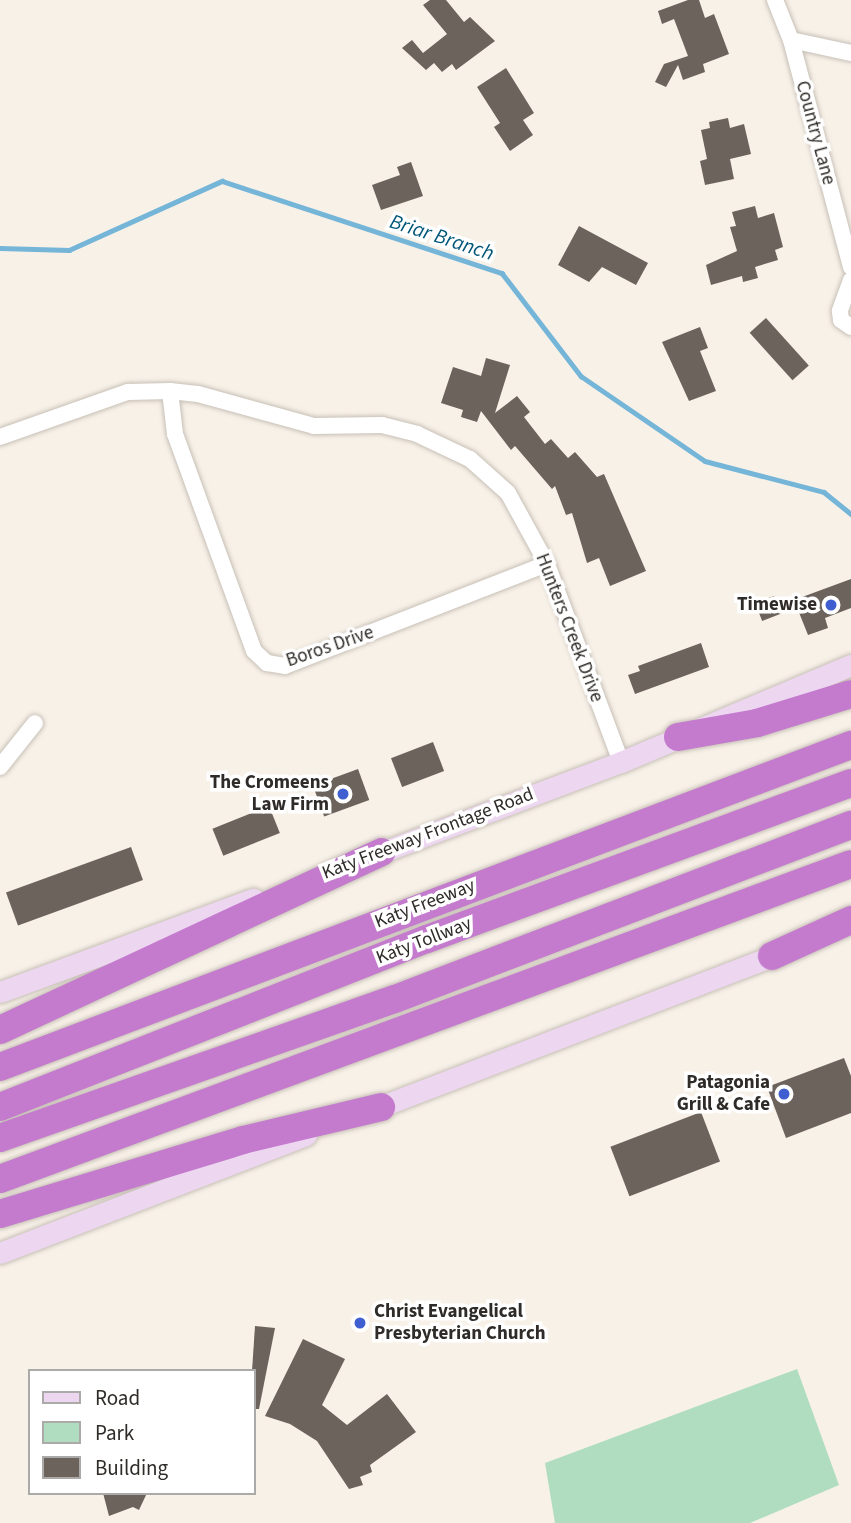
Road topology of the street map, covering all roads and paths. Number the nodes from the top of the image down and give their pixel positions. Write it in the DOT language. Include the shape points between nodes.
graph roads {
  1 [pos="775,0"];
  2 [pos="791,40"];
  3 [pos="851,53"];
  4 [pos="851,267"];
  5 [pos="851,280"];
  6 [pos="851,327"];
  7 [pos="170,391"];
  8 [pos="0,437"];
  9 [pos="547,564"];
  10 [pos="851,664"];
  11 [pos="851,694"];
  12 [pos="35,723"];
  13 [pos="678,737"];
  14 [pos="851,745"];
  15 [pos="621,762"];
  16 [pos="0,767"];
  17 [pos="851,783"];
  18 [pos="851,825"];
  19 [pos="382,852"];
  20 [pos="851,864"];
  21 [pos="851,920"];
  22 [pos="851,929"];
  23 [pos="772,956"];
  24 [pos="0,992"];
  25 [pos="0,1030"];
  26 [pos="0,1067"];
  27 [pos="0,1107"];
  28 [pos="381,1107"];
  29 [pos="0,1138"];
  30 [pos="0,1179"];
  31 [pos="0,1214"];
  32 [pos="0,1253"];
  1 -- 2 [label="street, Country Lane"];
  2 -- 3 [label="street"];
  2 -- 4 [label="street, Country Lane"];
  5 -- 6 [label="street" via="840,311 841,320"];
  7 -- 8 [label="street, Hunters Creek Drive" via="128,392"];
  7 -- 9 [label="street, Hunters Creek Drive" via="198,394 314,426 382,425 417,434 470,459 508,493"];
  7 -- 9 [label="street, Boros Drive" via="174,434 254,651 267,663 285,666"];
  9 -- 15 [label="street, Hunters Creek Drive"];
  10 -- 13 [label="main road, Katy Freeway Frontage Road"];
  11 -- 13 [label="highway" via="757,723"];
  12 -- 16 [label="street"];
  13 -- 15 [label="main road, Katy Freeway Frontage Road"];
  14 -- 26 [label="highway, Katy Freeway"];
  15 -- 19 [label="main road, Katy Freeway Frontage Road"];
  17 -- 27 [label="highway, Katy Tollway" via="427,939"];
  18 -- 29 [label="highway" via="395,999"];
  19 -- 24 [label="main road, Katy Freeway Frontage Road"];
  19 -- 25 [label="highway"];
  20 -- 30 [label="highway"];
  21 -- 23 [label="highway"];
  22 -- 23 [label="main road"];
  23 -- 28 [label="main road"];
  28 -- 31 [label="highway" via="243,1140"];
  28 -- 32 [label="main road"];
}
